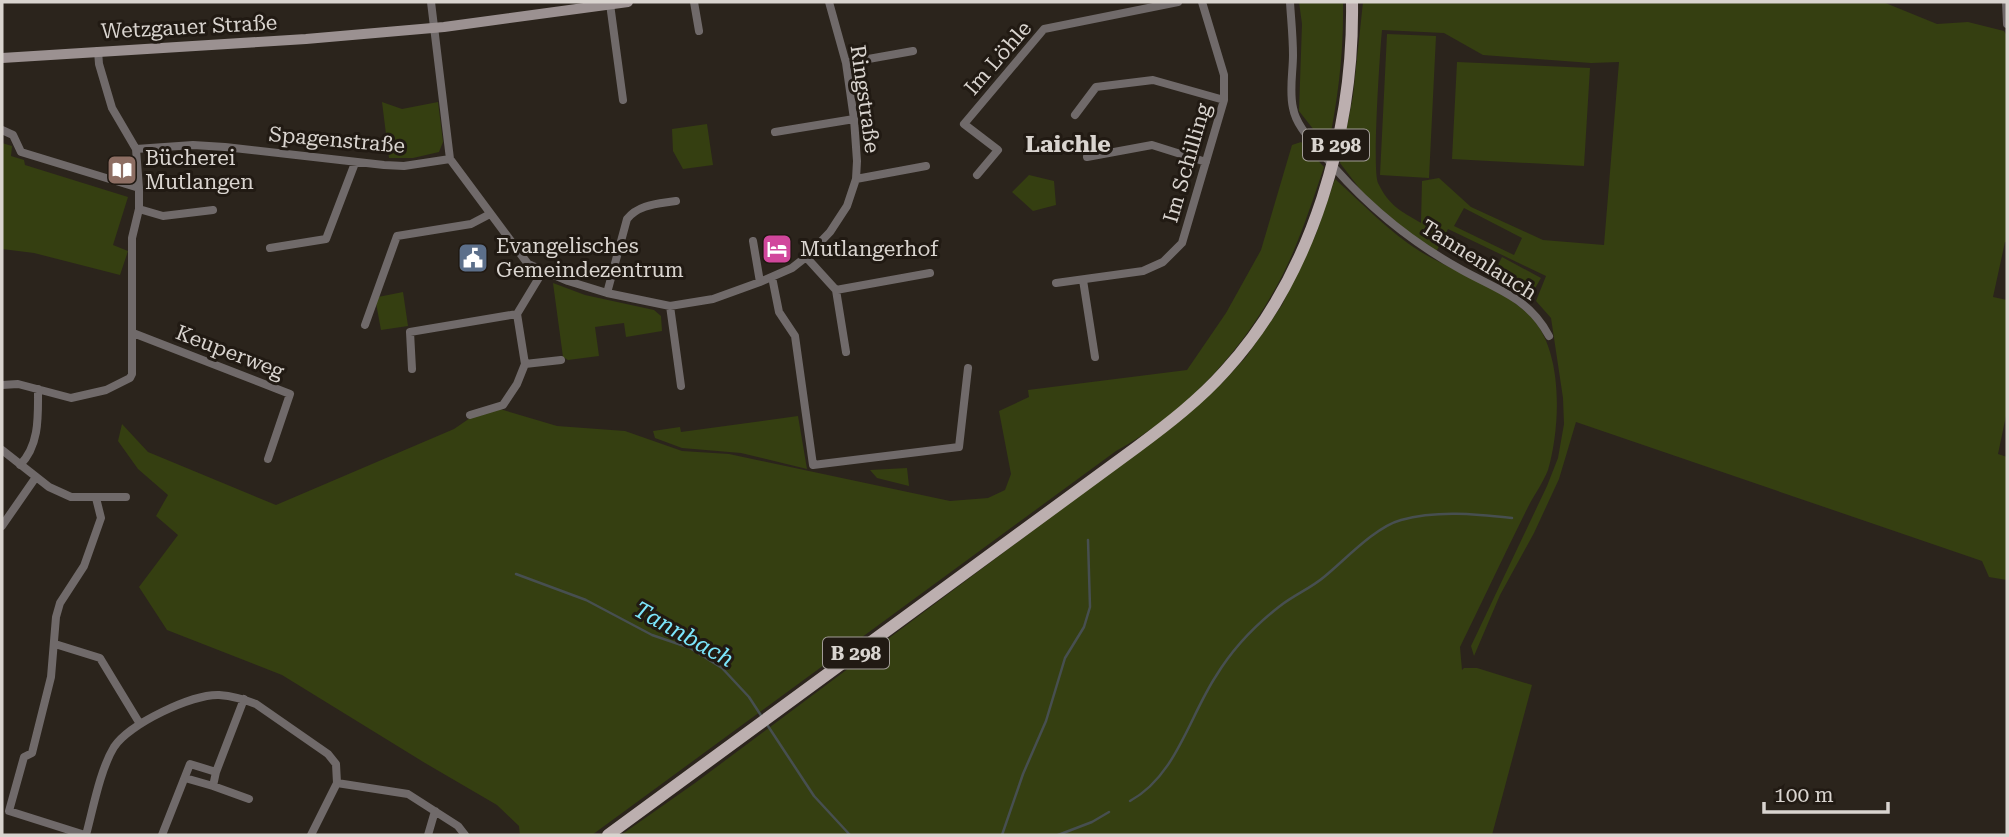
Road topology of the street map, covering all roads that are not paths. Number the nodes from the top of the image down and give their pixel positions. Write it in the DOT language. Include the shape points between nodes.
graph roads {
  1 [pos="431,2"];
  2 [pos="628,2"];
  3 [pos="694,2"];
  4 [pos="829,2"];
  5 [pos="1178,2"];
  6 [pos="1202,2"];
  7 [pos="1290,2"];
  8 [pos="2006,2"];
  9 [pos="1352,3"];
  10 [pos="610,4"];
  11 [pos="2007,24"];
  12 [pos="434,27"];
  13 [pos="699,31"];
  14 [pos="98,51"];
  15 [pos="913,51"];
  16 [pos="2,58"];
  17 [pos="846,63"];
  18 [pos="623,100"];
  19 [pos="1224,100"];
  20 [pos="1075,115"];
  21 [pos="854,118"];
  22 [pos="2,130"];
  23 [pos="775,132"];
  24 [pos="136,149"];
  25 [pos="1087,156"];
  26 [pos="450,159"];
  27 [pos="1206,162"];
  28 [pos="355,163"];
  29 [pos="926,166"];
  30 [pos="977,175"];
  31 [pos="856,179"];
  32 [pos="139,188"];
  33 [pos="676,201"];
  34 [pos="139,209"];
  35 [pos="213,210"];
  36 [pos="490,214"];
  37 [pos="753,241"];
  38 [pos="270,248"];
  39 [pos="806,257"];
  40 [pos="543,271"];
  41 [pos="930,273"];
  42 [pos="772,277"];
  43 [pos="1083,280"];
  44 [pos="760,282"];
  45 [pos="1056,283"];
  46 [pos="836,290"];
  47 [pos="607,293"];
  48 [pos="670,306"];
  49 [pos="517,314"];
  50 [pos="365,325"];
  51 [pos="133,333"];
  52 [pos="1549,336"];
  53 [pos="846,352"];
  54 [pos="1095,357"];
  55 [pos="561,360"];
  56 [pos="525,364"];
  57 [pos="968,368"];
  58 [pos="412,369"];
  59 [pos="2,385"];
  60 [pos="681,386"];
  61 [pos="38,389"];
  62 [pos="470,415"];
  63 [pos="2,450"];
  64 [pos="268,459"];
  65 [pos="20,465"];
  66 [pos="36,477"];
  67 [pos="126,497"];
  68 [pos="96,498"];
  69 [pos="2,526"];
  70 [pos="55,644"];
  71 [pos="244,699"];
  72 [pos="140,724"];
  73 [pos="216,772"];
  74 [pos="185,778"];
  75 [pos="337,783"];
  76 [pos="213,786"];
  77 [pos="249,799"];
  78 [pos="9,811"];
  79 [pos="435,811"];
  80 [pos="2,821"];
  81 [pos="85,835"];
  82 [pos="162,835"];
  83 [pos="311,835"];
  84 [pos="428,835"];
  85 [pos="465,835"];
  86 [pos="608,835"];
  1 -- 12 [label="street, Ringstraße"];
  2 -- 10 [label="street, Wetzgauer Straße"];
  3 -- 13 [label="street"];
  4 -- 17 [label="street, Ringstraße"];
  5 -- 30 [label="street, Im Löhle" via="1044,29 964,124 999,150"];
  6 -- 19 [label="street, Im Schilling" via="1224,75"];
  7 -- 52 [label="street, Tannenlauch" via="1292,104 1309,138 1388,222 1432,254 1521,301"];
  8 -- 11 [label="street"];
  9 -- 86 [label="main road, B 298" via="1347,81 1333,155 1313,220 1279,295 1214,383 1104,471"];
  10 -- 12 [label="street, Wetzgauer Straße"];
  10 -- 18 [label="street"];
  12 -- 14 [label="street, Wetzgauer Straße"];
  12 -- 26 [label="street, Ringstraße"];
  14 -- 16 [label="street, Wetzgauer Straße"];
  14 -- 24 [label="street" via="112,107"];
  15 -- 17 [label="street"];
  17 -- 21 [label="street, Ringstraße"];
  19 -- 20 [label="street" via="1153,79 1096,87"];
  19 -- 27 [label="street, Im Schilling"];
  21 -- 23 [label="street"];
  21 -- 31 [label="street, Ringstraße"];
  22 -- 32 [label="street" via="13,135 21,152"];
  24 -- 28 [label="street, Spagenstraße" via="225,147"];
  24 -- 32 [label="street"];
  25 -- 27 [label="street" via="1152,145"];
  26 -- 28 [label="street, Spagenstraße" via="404,166"];
  26 -- 36 [label="street, Ringstraße"];
  27 -- 43 [label="street, Im Schilling" via="1182,243 1163,262 1143,271"];
  28 -- 38 [label="street" via="326,239"];
  29 -- 31 [label="street"];
  31 -- 39 [label="street, Ringstraße" via="848,206"];
  32 -- 34 [label="street"];
  33 -- 47 [label="street" via="644,206 626,219"];
  34 -- 35 [label="street" via="163,216"];
  34 -- 51 [label="street" via="132,238"];
  36 -- 40 [label="street, Ringstraße" via="528,264"];
  36 -- 50 [label="street" via="471,224 397,236"];
  37 -- 44 [label="street"];
  39 -- 42 [label="street, Ringstraße"];
  39 -- 46 [label="street"];
  40 -- 47 [label="street, Ringstraße"];
  40 -- 49 [label="street"];
  41 -- 46 [label="street"];
  42 -- 44 [label="street, Ringstraße"];
  42 -- 57 [label="street" via="779,312 795,336 813,466 959,447"];
  43 -- 45 [label="street, Im Schilling"];
  43 -- 54 [label="street"];
  44 -- 48 [label="street, Ringstraße" via="713,299"];
  46 -- 53 [label="street"];
  47 -- 48 [label="street, Ringstraße"];
  48 -- 60 [label="street"];
  49 -- 56 [label="street"];
  49 -- 58 [label="street" via="410,332"];
  51 -- 61 [label="street" via="130,379 71,398"];
  51 -- 64 [label="street, Keuperweg" via="290,394"];
  55 -- 56 [label="street"];
  56 -- 62 [label="street" via="503,405"];
  59 -- 61 [label="street"];
  61 -- 65 [label="street" via="35,444"];
  63 -- 65 [label="street"];
  65 -- 66 [label="street"];
  66 -- 68 [label="street" via="71,496"];
  66 -- 69 [label="street"];
  67 -- 68 [label="street"];
  68 -- 70 [label="street" via="101,518 84,566 60,603"];
  70 -- 72 [label="street" via="100,658"];
  70 -- 78 [label="street" via="32,753 24,757"];
  71 -- 72 [label="street" via="217,695 194,700"];
  71 -- 73 [label="street"];
  71 -- 75 [label="street" via="328,754 336,764"];
  72 -- 81 [label="street" via="114,747"];
  73 -- 74 [label="street" via="190,764"];
  73 -- 76 [label="street"];
  74 -- 76 [label="street"];
  74 -- 82 [label="street"];
  75 -- 79 [label="street" via="408,794"];
  75 -- 83 [label="street"];
  76 -- 77 [label="street"];
  78 -- 80 [label="street"];
  78 -- 81 [label="street"];
  79 -- 84 [label="street"];
  79 -- 85 [label="street"];
}
